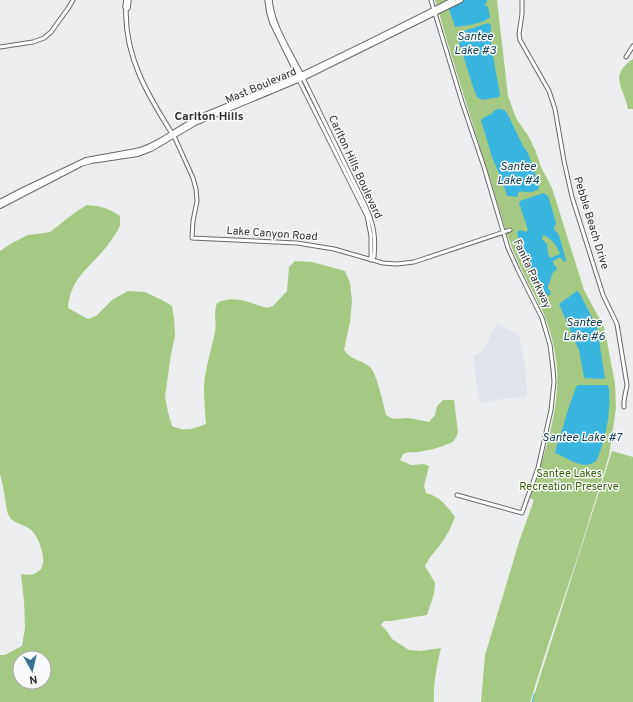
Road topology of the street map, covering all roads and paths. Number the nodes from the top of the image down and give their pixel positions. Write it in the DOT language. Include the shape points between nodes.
graph roads {
  1 [pos="73,0"];
  2 [pos="126,0"];
  3 [pos="129,0"];
  4 [pos="267,0"];
  5 [pos="270,0"];
  6 [pos="430,0"];
  7 [pos="453,0"];
  8 [pos="461,0"];
  9 [pos="522,0"];
  10 [pos="440,8"];
  11 [pos="126,10"];
  12 [pos="434,12"];
  13 [pos="633,46"];
  14 [pos="0,47"];
  15 [pos="626,57"];
  16 [pos="300,77"];
  17 [pos="173,134"];
  18 [pos="0,202"];
  19 [pos="0,206"];
  20 [pos="510,230"];
  21 [pos="504,232"];
  22 [pos="371,260"];
  23 [pos="624,408"];
  24 [pos="457,495"];
  1 -- 14 [label="street" via="51,32 41,40"];
  2 -- 11 [label="main road"];
  3 -- 11 [label="main road"];
  4 -- 16 [label="main road, Carlton Hills Boulevard" via="272,23"];
  5 -- 16 [label="main road, Carlton Hills Boulevard" via="275,23"];
  6 -- 12 [label="street, Fanita Parkway"];
  7 -- 10 [label="main road, Mast Boulevard"];
  8 -- 10 [label="main road, Mast Boulevard"];
  9 -- 23 [label="street, Pebble Beach Drive" via="520,40 553,102 572,197 603,295 617,324 627,385"];
  10 -- 12 [label="main road, Mast Boulevard"];
  11 -- 17 [label="main road" via="126,31 134,64 146,90"];
  12 -- 16 [label="main road, Mast Boulevard"];
  12 -- 21 [label="street, Fanita Parkway"];
  13 -- 15 [label="street"];
  16 -- 17 [label="main road, Mast Boulevard"];
  16 -- 22 [label="street, Carlton Hills Boulevard" via="367,216 371,236"];
  17 -- 18 [label="main road, Mast Boulevard" via="143,149 84,160"];
  17 -- 19 [label="main road, Mast Boulevard" via="153,148 138,154 81,164"];
  17 -- 22 [label="street, Lake Canyon Road" via="196,189 192,238 298,243 334,249"];
  20 -- 21 [label="street, Lake Canyon Road"];
  21 -- 22 [label="street, Lake Canyon Road" via="409,263 390,264"];
  21 -- 24 [label="street, Fanita Parkway" via="514,262 542,318 550,345 554,369 549,419 538,468 522,513"];
}
